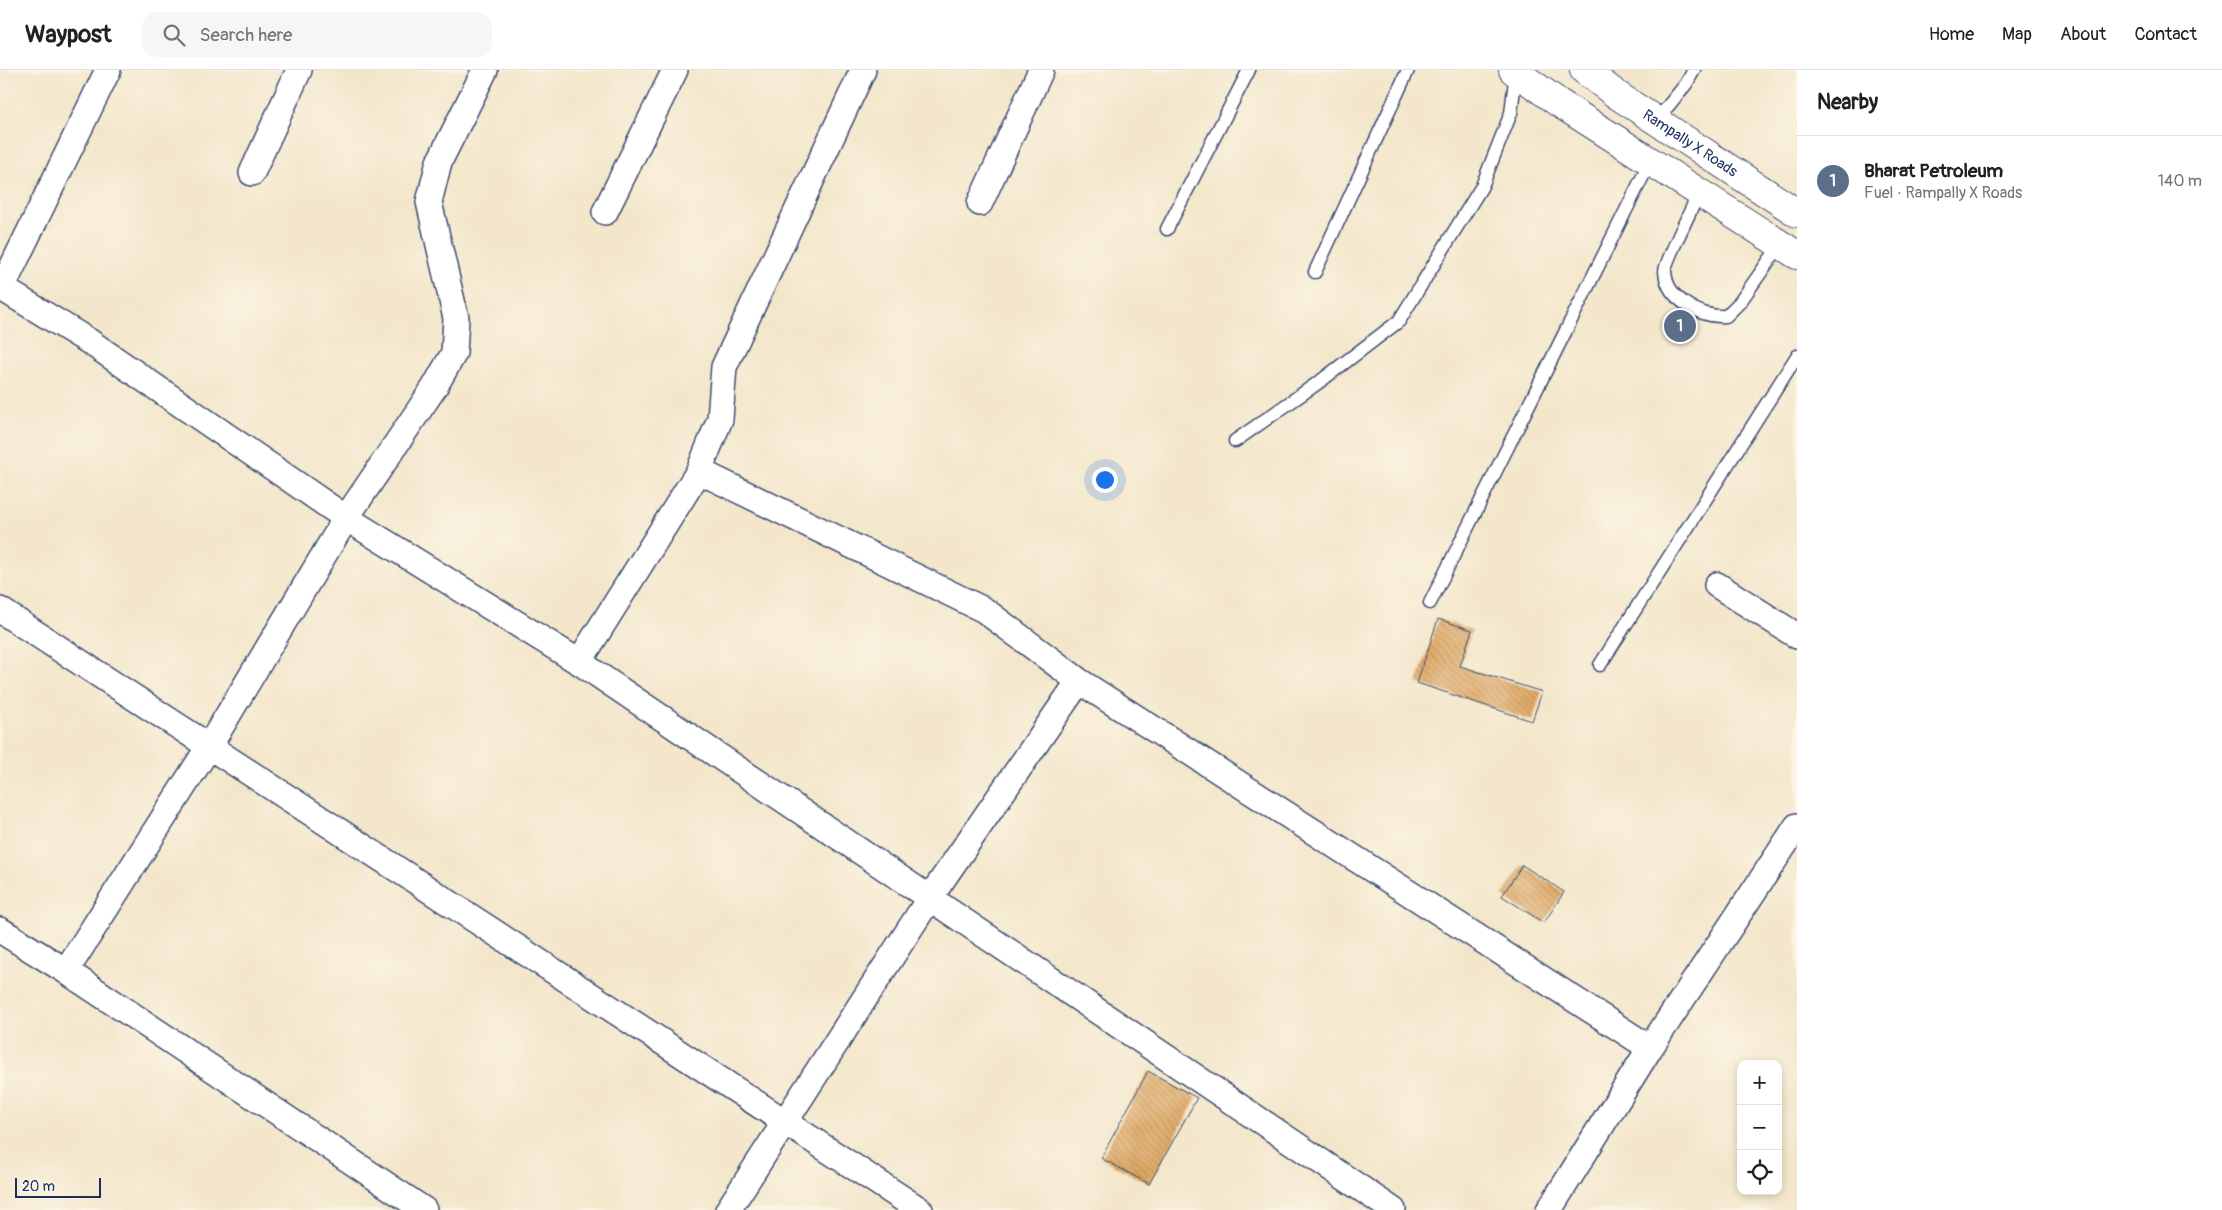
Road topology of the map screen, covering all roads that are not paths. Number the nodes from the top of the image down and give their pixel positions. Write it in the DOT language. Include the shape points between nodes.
graph roads {
  1 [pos="108,70"];
  2 [pos="299,70"];
  3 [pos="485,70"];
  4 [pos="675,70"];
  5 [pos="863,70"];
  6 [pos="1041,70"];
  7 [pos="1249,70"];
  8 [pos="1408,70"];
  9 [pos="1584,70"];
  10 [pos="1694,70"];
  11 [pos="1515,71"];
  12 [pos="1656,121"];
  13 [pos="1650,162"];
  14 [pos="252,173"];
  15 [pos="1699,193"];
  16 [pos="980,203"];
  17 [pos="605,212"];
  18 [pos="1797,213"];
  19 [pos="1167,229"];
  20 [pos="1789,250"];
  21 [pos="1315,272"];
  22 [pos="1,288"];
  23 [pos="1797,356"];
  24 [pos="1235,441"];
  25 [pos="699,471"];
  26 [pos="346,518"];
  27 [pos="1717,585"];
  28 [pos="1430,603"];
  29 [pos="0,610"];
  30 [pos="1797,636"];
  31 [pos="579,662"];
  32 [pos="1600,665"];
  33 [pos="1079,681"];
  34 [pos="210,745"];
  35 [pos="1797,826"];
  36 [pos="929,899"];
  37 [pos="0,930"];
  38 [pos="66,972"];
  39 [pos="1650,1048"];
  40 [pos="786,1121"];
  41 [pos="424,1210"];
  42 [pos="728,1210"];
  43 [pos="920,1210"];
  44 [pos="1393,1210"];
  45 [pos="1549,1210"];
  1 -- 22 [label="street"];
  2 -- 14 [label="street"];
  3 -- 26 [label="street" via="439,162 429,202 456,318 454,353"];
  4 -- 17 [label="street"];
  5 -- 25 [label="street" via="724,367 720,419"];
  6 -- 16 [label="street"];
  7 -- 19 [label="lane"];
  8 -- 21 [label="lane"];
  9 -- 12 [label="main road, Rampally X Roads"];
  10 -- 12 [label="lane"];
  11 -- 13 [label="main road"];
  11 -- 24 [label="lane" via="1511,112 1482,186 1399,321"];
  12 -- 18 [label="main road, Rampally X Roads"];
  13 -- 15 [label="main road"];
  13 -- 28 [label="lane"];
  15 -- 20 [label="main road"];
  15 -- 20 [label="lane" via="1664,269 1667,284 1675,297 1694,310 1713,317 1726,316"];
  22 -- 26 [label="street" via="90,342"];
  23 -- 32 [label="lane"];
  25 -- 31 [label="street"];
  25 -- 33 [label="street" via="984,610"];
  26 -- 31 [label="street"];
  26 -- 34 [label="street"];
  27 -- 30 [label="street"];
  29 -- 34 [label="street"];
  31 -- 36 [label="street"];
  33 -- 36 [label="street"];
  33 -- 39 [label="street"];
  34 -- 38 [label="street"];
  34 -- 40 [label="street"];
  35 -- 39 [label="street"];
  36 -- 40 [label="street"];
  36 -- 44 [label="street"];
  37 -- 38 [label="street"];
  38 -- 41 [label="street"];
  39 -- 45 [label="street"];
  40 -- 42 [label="street"];
  40 -- 43 [label="street"];
}
